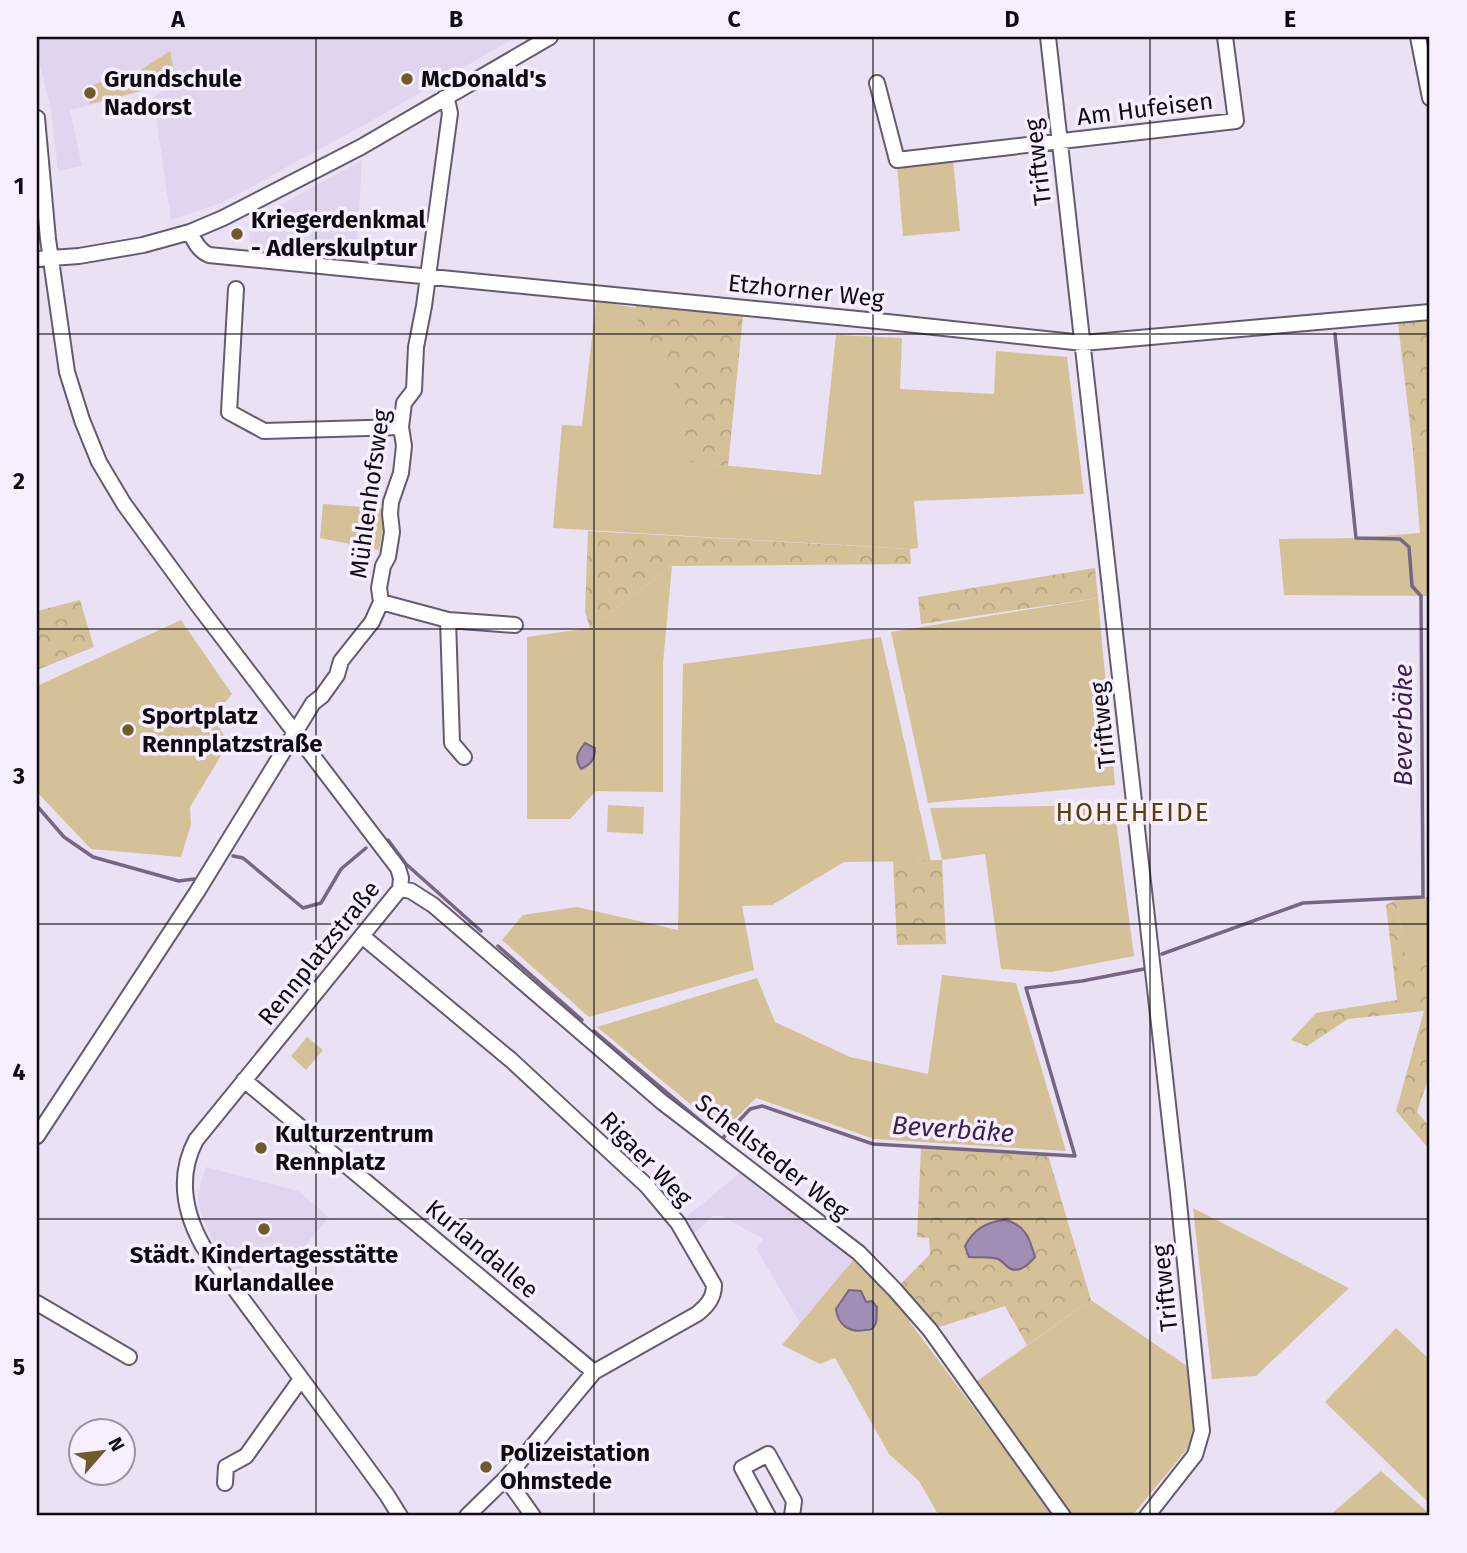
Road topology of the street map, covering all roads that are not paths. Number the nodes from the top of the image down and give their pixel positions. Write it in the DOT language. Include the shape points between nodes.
graph roads {
  1 [pos="551,37"];
  2 [pos="1048,37"];
  3 [pos="1225,37"];
  4 [pos="1418,37"];
  5 [pos="877,83"];
  6 [pos="444,98"];
  7 [pos="1430,98"];
  8 [pos="37,118"];
  9 [pos="1058,142"];
  10 [pos="190,232"];
  11 [pos="43,258"];
  12 [pos="427,277"];
  13 [pos="236,289"];
  14 [pos="1430,312"];
  15 [pos="1083,342"];
  16 [pos="401,427"];
  17 [pos="381,602"];
  18 [pos="447,620"];
  19 [pos="515,625"];
  20 [pos="296,732"];
  21 [pos="464,757"];
  22 [pos="400,889"];
  23 [pos="362,936"];
  24 [pos="244,1080"];
  25 [pos="37,1136"];
  26 [pos="37,1303"];
  27 [pos="129,1357"];
  28 [pos="594,1372"];
  29 [pos="301,1379"];
  30 [pos="506,1478"];
  31 [pos="225,1483"];
  32 [pos="400,1516"];
  33 [pos="467,1516"];
  34 [pos="533,1516"];
  35 [pos="768,1516"];
  36 [pos="792,1516"];
  37 [pos="1063,1516"];
  38 [pos="1147,1516"];
  1 -- 6 [label="street"];
  2 -- 9 [label="street, Triftweg"];
  3 -- 9 [label="street, Am Hufeisen" via="1236,121"];
  4 -- 7 [label="street"];
  5 -- 9 [label="street" via="897,160"];
  6 -- 10 [label="street" via="352,152"];
  6 -- 12 [label="street, Mühlenhofsweg" via="450,113"];
  8 -- 11 [label="street, Rennplatzstraße"];
  9 -- 15 [label="street, Triftweg"];
  10 -- 11 [label="street" via="143,245"];
  10 -- 12 [label="street, Etzhorner Weg" via="209,255"];
  11 -- 20 [label="street, Rennplatzstraße" via="69,383 107,476"];
  12 -- 15 [label="street, Etzhorner Weg"];
  12 -- 16 [label="street, Mühlenhofsweg" via="414,390 404,403"];
  13 -- 16 [label="street" via="229,412 264,431"];
  14 -- 15 [label="street, Etzhorner Weg"];
  15 -- 38 [label="street, Triftweg" via="1202,1431 1195,1455"];
  16 -- 17 [label="street, Mühlenhofsweg" via="401,473 391,502 392,532 379,588"];
  17 -- 18 [label="street"];
  17 -- 20 [label="street, Mühlenhofsweg"];
  18 -- 19 [label="street"];
  18 -- 21 [label="street" via="452,743"];
  20 -- 22 [label="street, Rennplatzstraße" via="398,868"];
  20 -- 25 [label="street, Mühlenhofsweg"];
  22 -- 23 [label="street, Rennplatzstraße"];
  22 -- 37 [label="street, Schellsteder Weg" via="433,905 662,1102 859,1253 930,1331"];
  23 -- 24 [label="street, Rennplatzstraße"];
  23 -- 28 [label="street, Rigaer Weg" via="511,1060 647,1186 678,1223 712,1278 714,1292 703,1309"];
  24 -- 28 [label="street, Kurlandallee"];
  24 -- 29 [label="street, Rennplatzstraße" via="190,1152 184,1175 186,1203 203,1246"];
  26 -- 27 [label="street"];
  28 -- 30 [label="street, Rigaer Weg"];
  29 -- 31 [label="street" via="246,1456 226,1467"];
  29 -- 32 [label="street, Rennplatzstraße"];
  30 -- 33 [label="street, Rigaer Weg"];
  30 -- 34 [label="street"];
  35 -- 36 [label="street" via="741,1468 768,1454 793,1502"];
}
